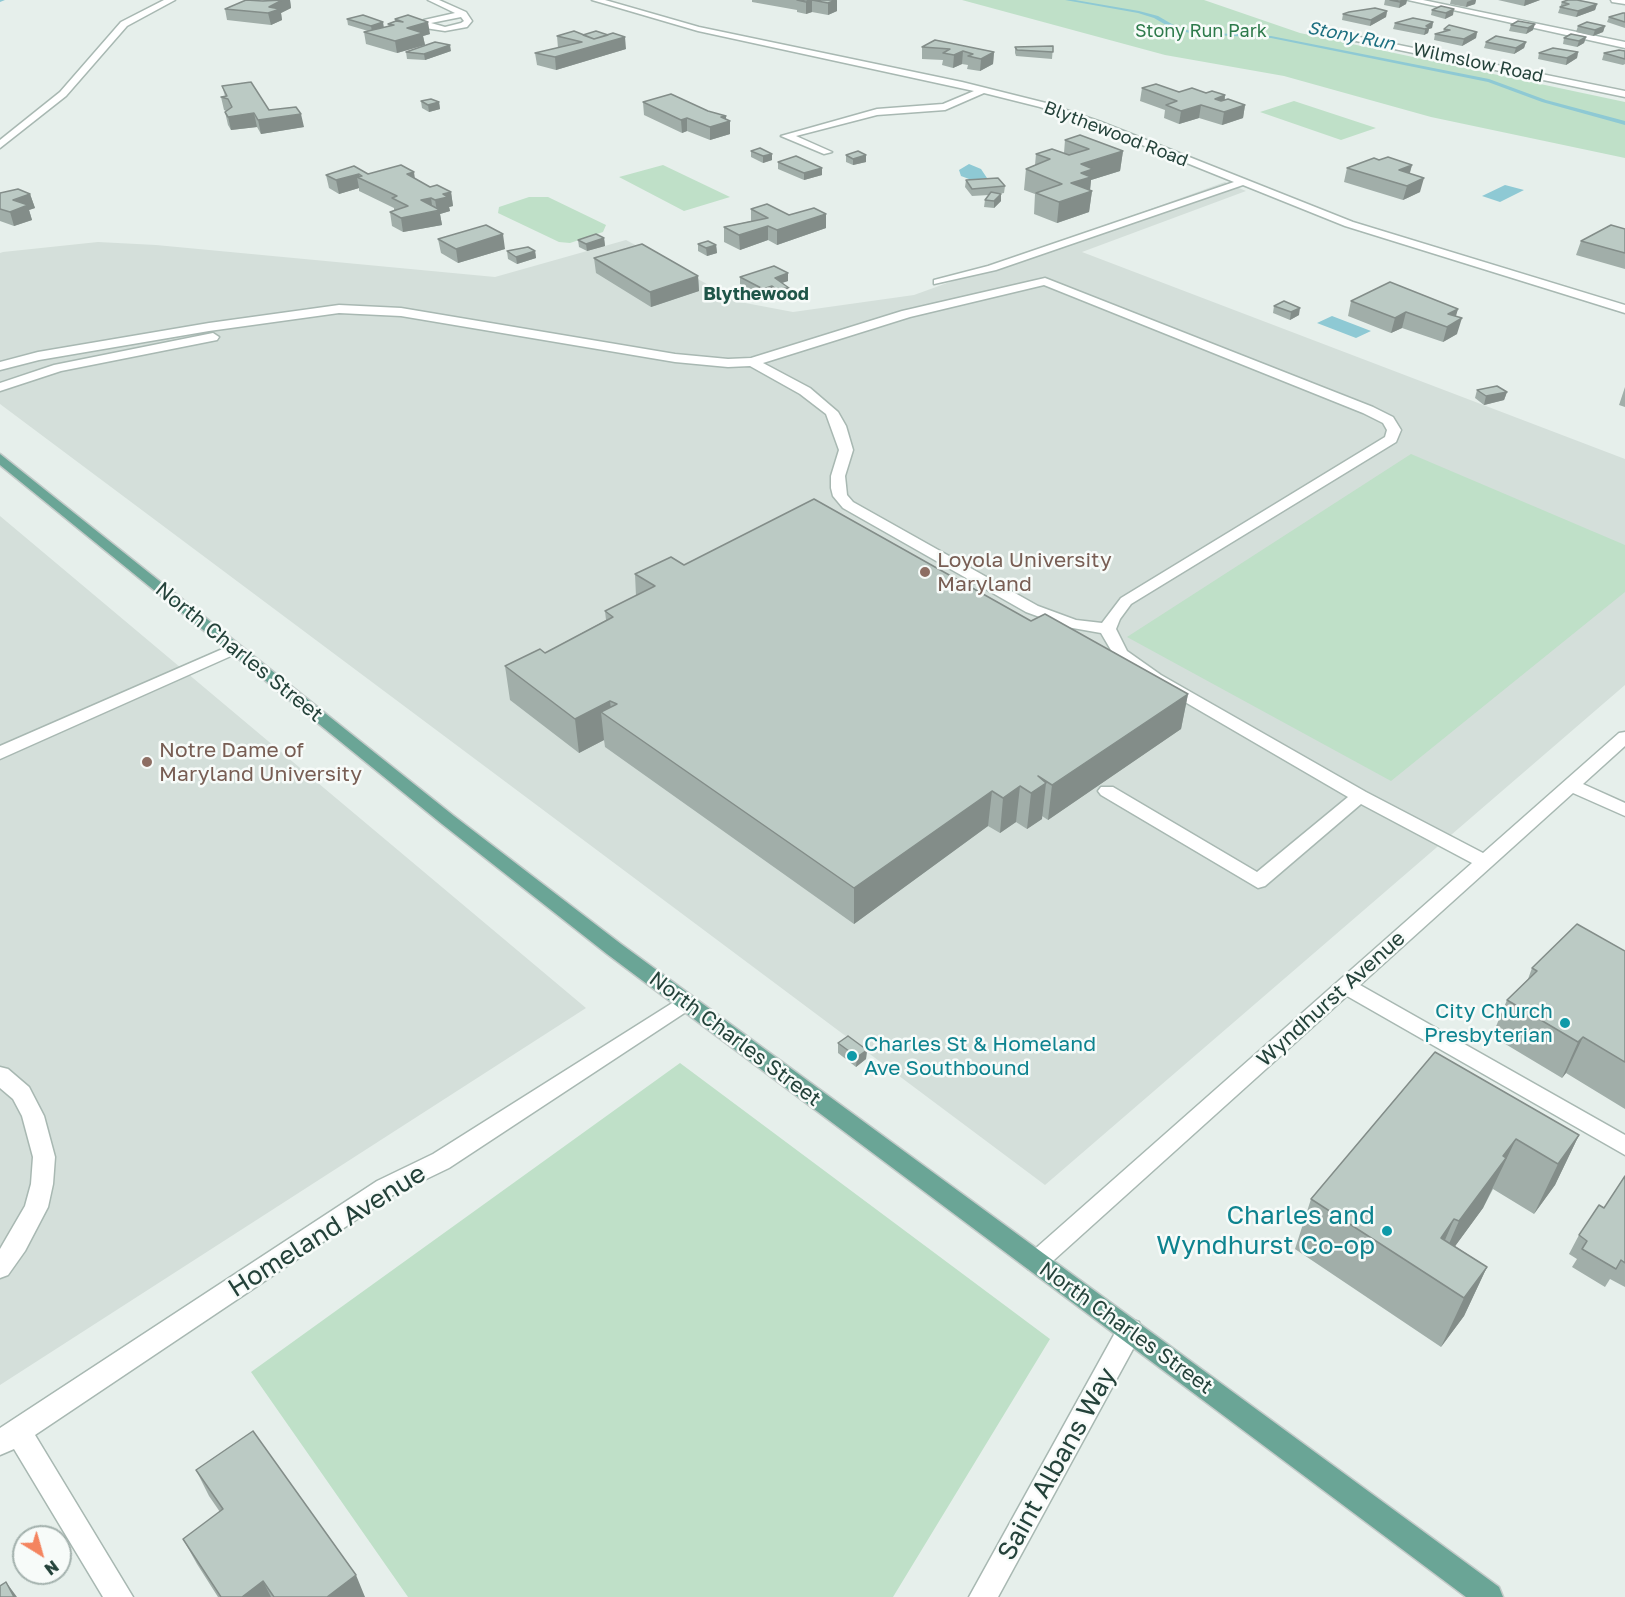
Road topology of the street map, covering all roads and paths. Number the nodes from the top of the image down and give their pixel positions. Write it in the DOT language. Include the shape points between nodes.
graph roads {
  1 [pos="171,0"];
  2 [pos="432,0"];
  3 [pos="596,0"];
  4 [pos="1412,0"];
  5 [pos="1615,0"];
  6 [pos="1625,2"];
  7 [pos="463,14"];
  8 [pos="1330,33"];
  9 [pos="1625,45"];
  10 [pos="984,90"];
  11 [pos="1625,94"];
  12 [pos="0,145"];
  13 [pos="826,152"];
  14 [pos="1240,183"];
  15 [pos="938,282"];
  16 [pos="1625,309"];
  17 [pos="269,319"];
  18 [pos="752,362"];
  19 [pos="0,366"];
  20 [pos="0,387"];
  21 [pos="0,458"];
  22 [pos="1108,629"];
  23 [pos="234,649"];
  24 [pos="1625,736"];
  25 [pos="0,753"];
  26 [pos="1571,785"];
  27 [pos="1107,791"];
  28 [pos="1360,796"];
  29 [pos="1625,810"];
  30 [pos="1485,862"];
  31 [pos="1346,986"];
  32 [pos="685,1003"];
  33 [pos="0,1075"];
  34 [pos="1625,1146"];
  35 [pos="1036,1262"];
  36 [pos="0,1268"];
  37 [pos="1130,1330"];
  38 [pos="9,1437"];
  39 [pos="119,1597"];
  40 [pos="983,1597"];
  41 [pos="1489,1597"];
  1 -- 12 [label="street" via="124,24 63,94"];
  2 -- 7 [label="street"];
  3 -- 10 [label="street, Blythewood Road" via="721,34"];
  4 -- 9 [label="street"];
  5 -- 6 [label="street"];
  8 -- 11 [label="street, Wilmslow Road"];
  10 -- 13 [label="street" via="945,107 877,112 786,136"];
  10 -- 14 [label="street, Blythewood Road" via="1079,117"];
  14 -- 15 [label="street" via="1002,265"];
  14 -- 16 [label="street, Blythewood Road" via="1388,237"];
  17 -- 18 [label="street" via="339,309 376,309 675,358"];
  17 -- 19 [label="street" via="38,356"];
  17 -- 20 [label="street" via="221,335 58,368"];
  18 -- 22 [label="street" via="805,391 831,412 846,450 838,488 848,505 1032,609 1072,624"];
  18 -- 22 [label="street" via="906,314 1045,280 1388,420 1394,430 1391,439 1377,450 1126,601"];
  21 -- 23 [label="main road, North Charles Street"];
  22 -- 28 [label="street" via="1117,648 1135,665"];
  23 -- 25 [label="street"];
  23 -- 32 [label="main road, North Charles Street"];
  24 -- 26 [label="street, Wyndhurst Avenue"];
  26 -- 29 [label="street"];
  26 -- 30 [label="street, Wyndhurst Avenue"];
  27 -- 28 [label="street" via="1258,881"];
  28 -- 30 [label="street"];
  30 -- 31 [label="street, Wyndhurst Avenue"];
  31 -- 34 [label="street"];
  31 -- 35 [label="street, Wyndhurst Avenue"];
  32 -- 35 [label="main road, North Charles Street"];
  32 -- 38 [label="street, Homeland Avenue" via="441,1161 385,1188"];
  33 -- 36 [label="street" via="21,1093 33,1116 44,1157 36,1207"];
  35 -- 37 [label="main road, North Charles Street"];
  37 -- 40 [label="street, Saint Albans Way"];
  37 -- 41 [label="main road, North Charles Street"];
  38 -- 39 [label="street"];
}
